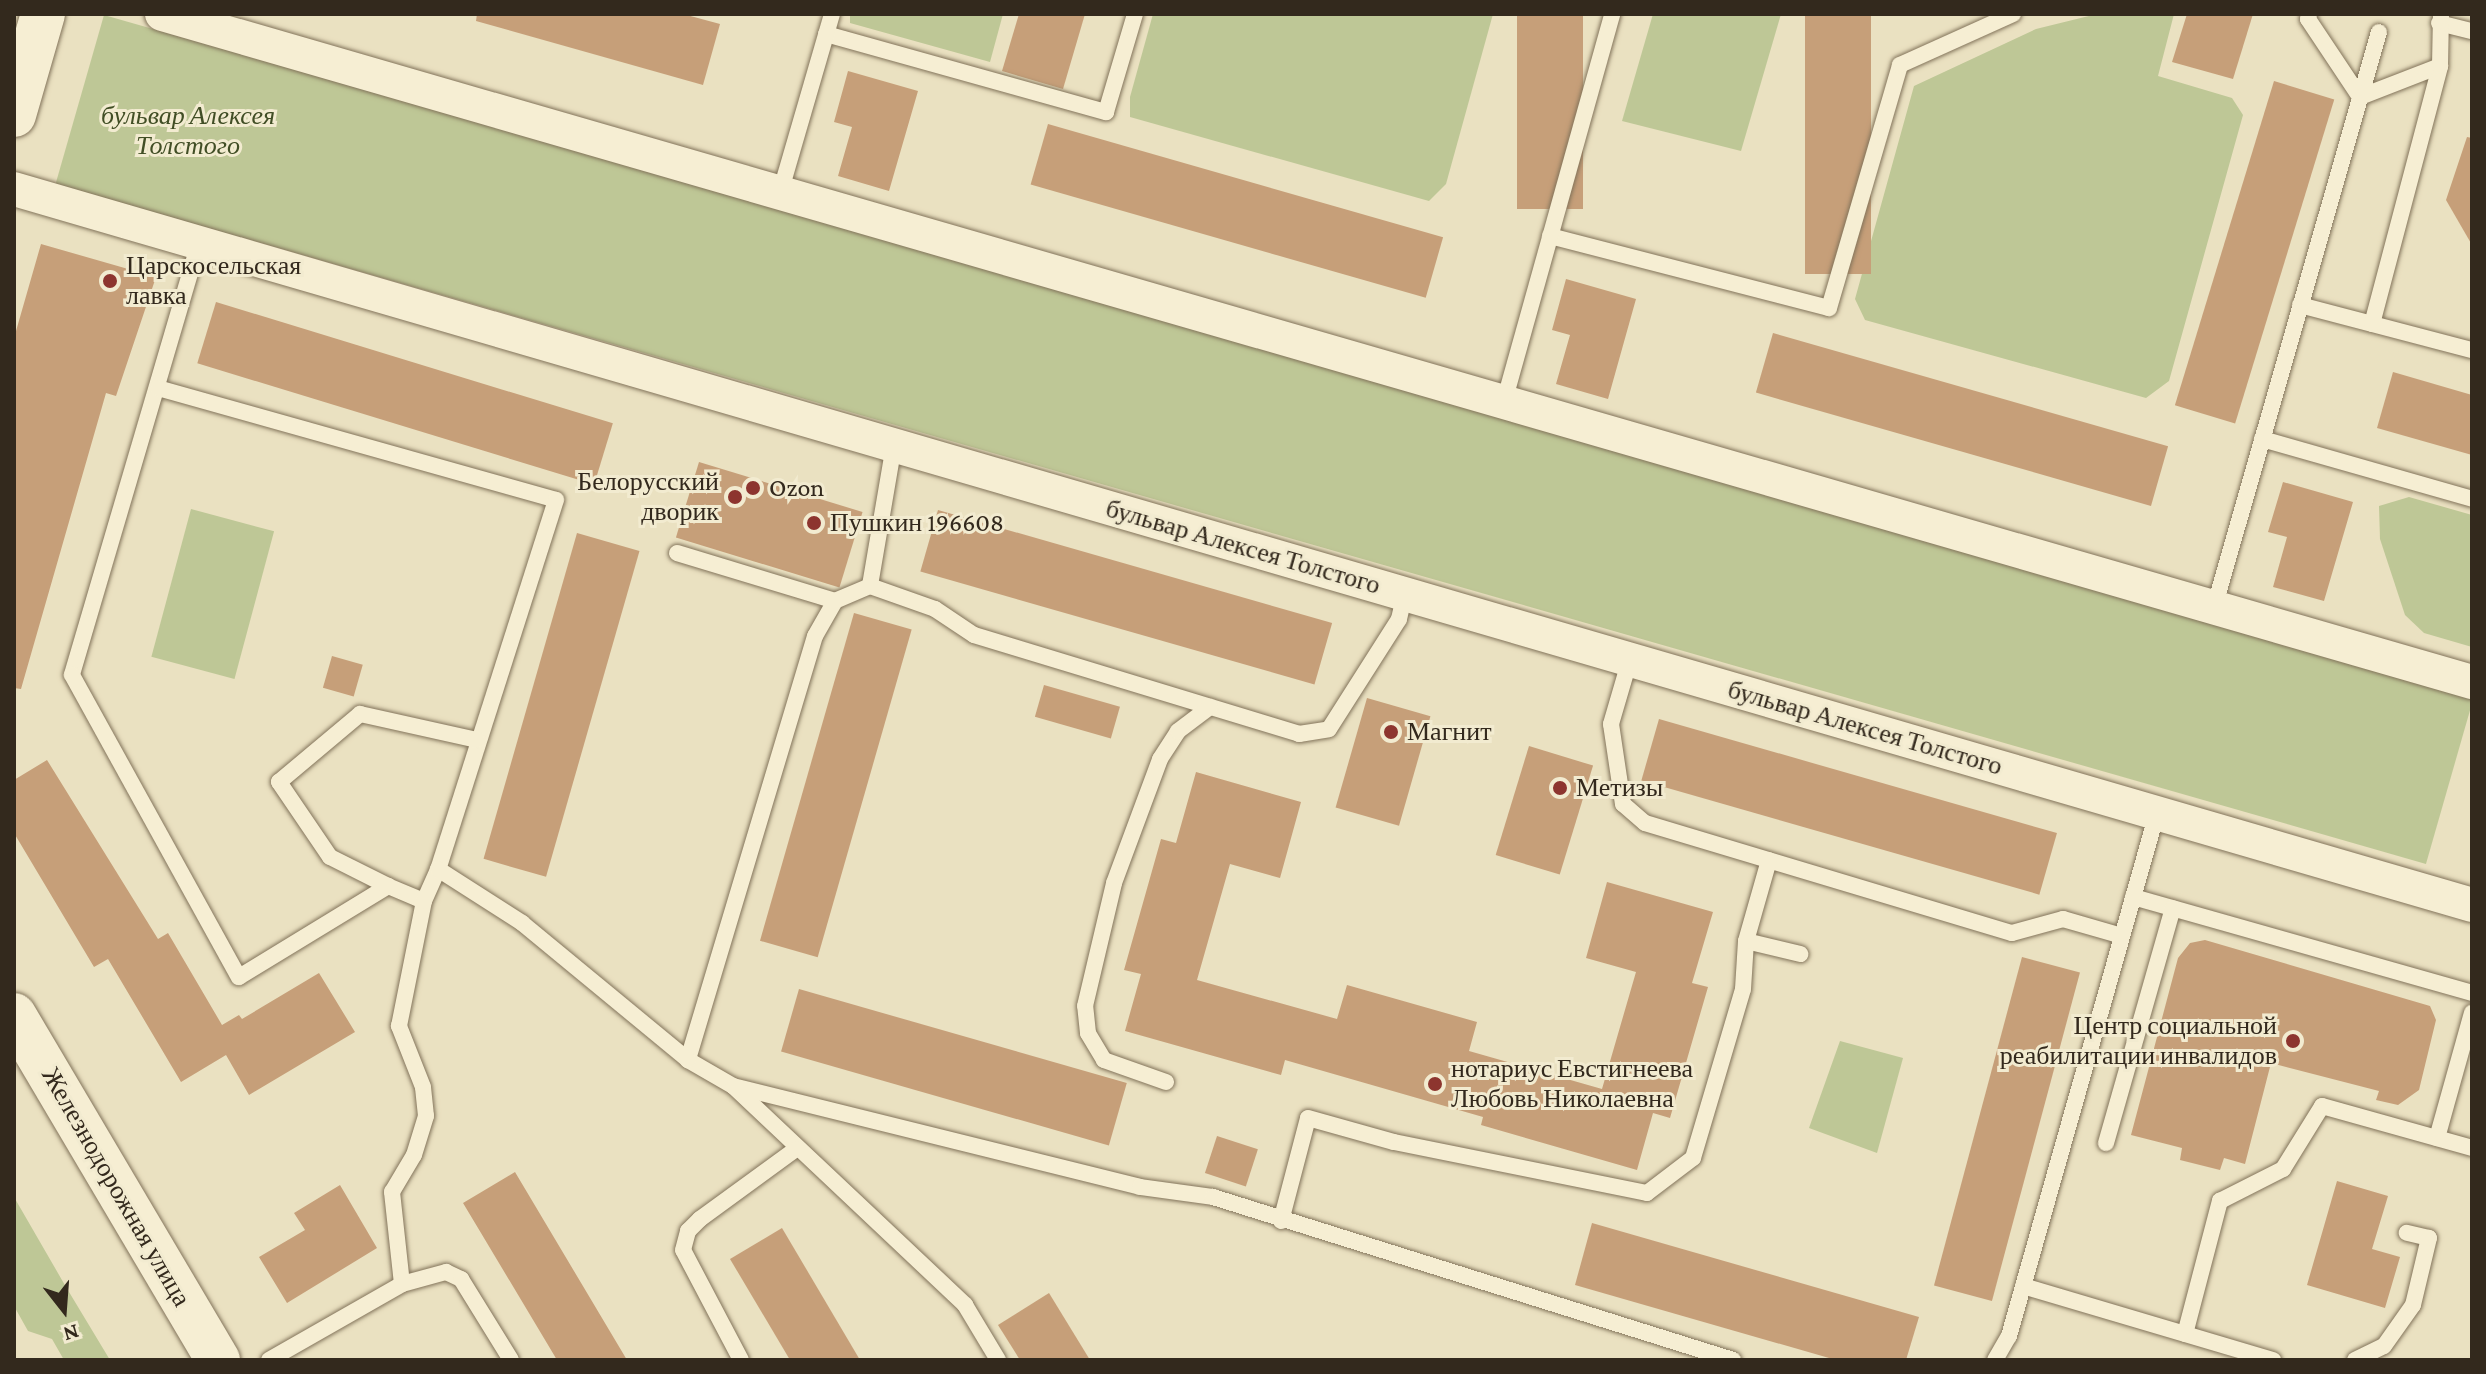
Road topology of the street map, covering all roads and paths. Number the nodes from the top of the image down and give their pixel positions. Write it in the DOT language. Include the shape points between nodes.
graph roads {
  1 [pos="43,14"];
  2 [pos="162,14"];
  3 [pos="832,14"];
  4 [pos="1135,14"];
  5 [pos="1612,14"];
  6 [pos="2013,14"];
  7 [pos="2309,14"];
  8 [pos="2440,18"];
  9 [pos="245,26"];
  10 [pos="2472,31"];
  11 [pos="2379,32"];
  12 [pos="826,34"];
  13 [pos="2440,66"];
  14 [pos="2360,97"];
  15 [pos="14,115"];
  16 [pos="14,189"];
  17 [pos="780,193"];
  18 [pos="1550,236"];
  19 [pos="199,243"];
  20 [pos="2300,305"];
  21 [pos="2372,324"];
  22 [pos="2472,350"];
  23 [pos="158,388"];
  24 [pos="1504,402"];
  25 [pos="2262,439"];
  26 [pos="894,445"];
  27 [pos="2472,499"];
  28 [pos="677,553"];
  29 [pos="870,586"];
  30 [pos="1405,594"];
  31 [pos="835,601"];
  32 [pos="2214,608"];
  33 [pos="1630,659"];
  34 [pos="2472,682"];
  35 [pos="1210,707"];
  36 [pos="477,740"];
  37 [pos="2157,813"];
  38 [pos="1769,860"];
  39 [pos="438,869"];
  40 [pos="388,886"];
  41 [pos="2133,897"];
  42 [pos="424,901"];
  43 [pos="2472,905"];
  44 [pos="2173,908"];
  45 [pos="2122,936"];
  46 [pos="1746,941"];
  47 [pos="1800,954"];
  48 [pos="2472,993"];
  49 [pos="2472,1013"];
  50 [pos="14,1015"];
  51 [pos="688,1060"];
  52 [pos="1166,1082"];
  53 [pos="733,1086"];
  54 [pos="2437,1138"];
  55 [pos="2106,1143"];
  56 [pos="2472,1148"];
  57 [pos="796,1149"];
  58 [pos="1281,1221"];
  59 [pos="2407,1233"];
  60 [pos="402,1284"];
  61 [pos="2023,1286"];
  62 [pos="2185,1334"];
  63 [pos="218,1360"];
  64 [pos="269,1360"];
  65 [pos="511,1360"];
  66 [pos="741,1360"];
  67 [pos="998,1360"];
  68 [pos="1733,1360"];
  69 [pos="1995,1360"];
  70 [pos="2273,1360"];
  71 [pos="2355,1360"];
  1 -- 15 [label="street"];
  2 -- 9 [label="street"];
  3 -- 12 [label="lane"];
  4 -- 12 [label="lane" via="1106,112"];
  5 -- 18 [label="lane"];
  6 -- 18 [label="lane" via="1900,65 1829,308"];
  7 -- 14 [label="lane"];
  8 -- 10 [label="lane"];
  8 -- 13 [label="lane"];
  9 -- 17 [label="street"];
  11 -- 14 [label="lane"];
  12 -- 17 [label="lane"];
  13 -- 14 [label="lane"];
  13 -- 21 [label="lane"];
  14 -- 20 [label="lane"];
  16 -- 19 [label="street, бульвар Алексея Толстого"];
  17 -- 24 [label="street"];
  18 -- 24 [label="lane"];
  19 -- 23 [label="lane"];
  19 -- 26 [label="street, бульвар Алексея Толстого"];
  20 -- 21 [label="lane"];
  20 -- 25 [label="lane"];
  21 -- 22 [label="lane"];
  23 -- 36 [label="lane" via="556,500"];
  23 -- 40 [label="lane" via="72,675 239,977"];
  24 -- 32 [label="street"];
  25 -- 27 [label="lane"];
  25 -- 32 [label="lane"];
  26 -- 29 [label="lane"];
  26 -- 30 [label="street, бульвар Алексея Толстого"];
  28 -- 31 [label="lane"];
  29 -- 31 [label="lane"];
  29 -- 35 [label="lane" via="935,609 974,635"];
  30 -- 33 [label="street, бульвар Алексея Толстого"];
  30 -- 35 [label="lane" via="1399,619 1329,729 1299,734"];
  31 -- 51 [label="lane" via="815,636"];
  32 -- 34 [label="street"];
  33 -- 37 [label="street, бульвар Алексея Толстого"];
  33 -- 38 [label="lane" via="1611,724 1623,804 1645,823"];
  35 -- 52 [label="lane" via="1178,731 1160,759 1114,883 1085,1006 1088,1033 1104,1060"];
  36 -- 39 [label="lane"];
  36 -- 40 [label="lane" via="360,714 279,782 330,857"];
  37 -- 41 [label="lane"];
  37 -- 43 [label="street, бульвар Алексея Толстого"];
  38 -- 45 [label="lane" via="2012,933 2063,919"];
  38 -- 46 [label="lane"];
  39 -- 42 [label="lane"];
  39 -- 51 [label="lane" via="522,923"];
  40 -- 42 [label="lane"];
  41 -- 44 [label="lane"];
  41 -- 45 [label="lane"];
  42 -- 60 [label="lane" via="399,1026 423,1087 426,1116 414,1155 392,1192"];
  44 -- 48 [label="lane"];
  44 -- 55 [label="lane"];
  45 -- 61 [label="lane"];
  46 -- 47 [label="lane"];
  46 -- 58 [label="lane" via="1743,989 1693,1158 1647,1193 1394,1142 1308,1118"];
  49 -- 54 [label="lane"];
  50 -- 63 [label="street, Железнодорожная улица"];
  51 -- 53 [label="lane"];
  53 -- 57 [label="lane"];
  53 -- 58 [label="lane" via="1140,1187 1213,1197"];
  54 -- 56 [label="lane"];
  54 -- 62 [label="lane" via="2322,1106 2283,1169 2220,1201"];
  57 -- 66 [label="lane" via="700,1219 688,1231 683,1250"];
  57 -- 67 [label="lane" via="965,1305"];
  58 -- 68 [label="lane"];
  59 -- 71 [label="lane" via="2429,1238 2413,1305 2384,1346"];
  60 -- 64 [label="lane"];
  60 -- 65 [label="lane" via="431,1273 461,1279"];
  61 -- 62 [label="lane"];
  61 -- 69 [label="lane" via="2009,1336"];
  62 -- 70 [label="lane"];
}
